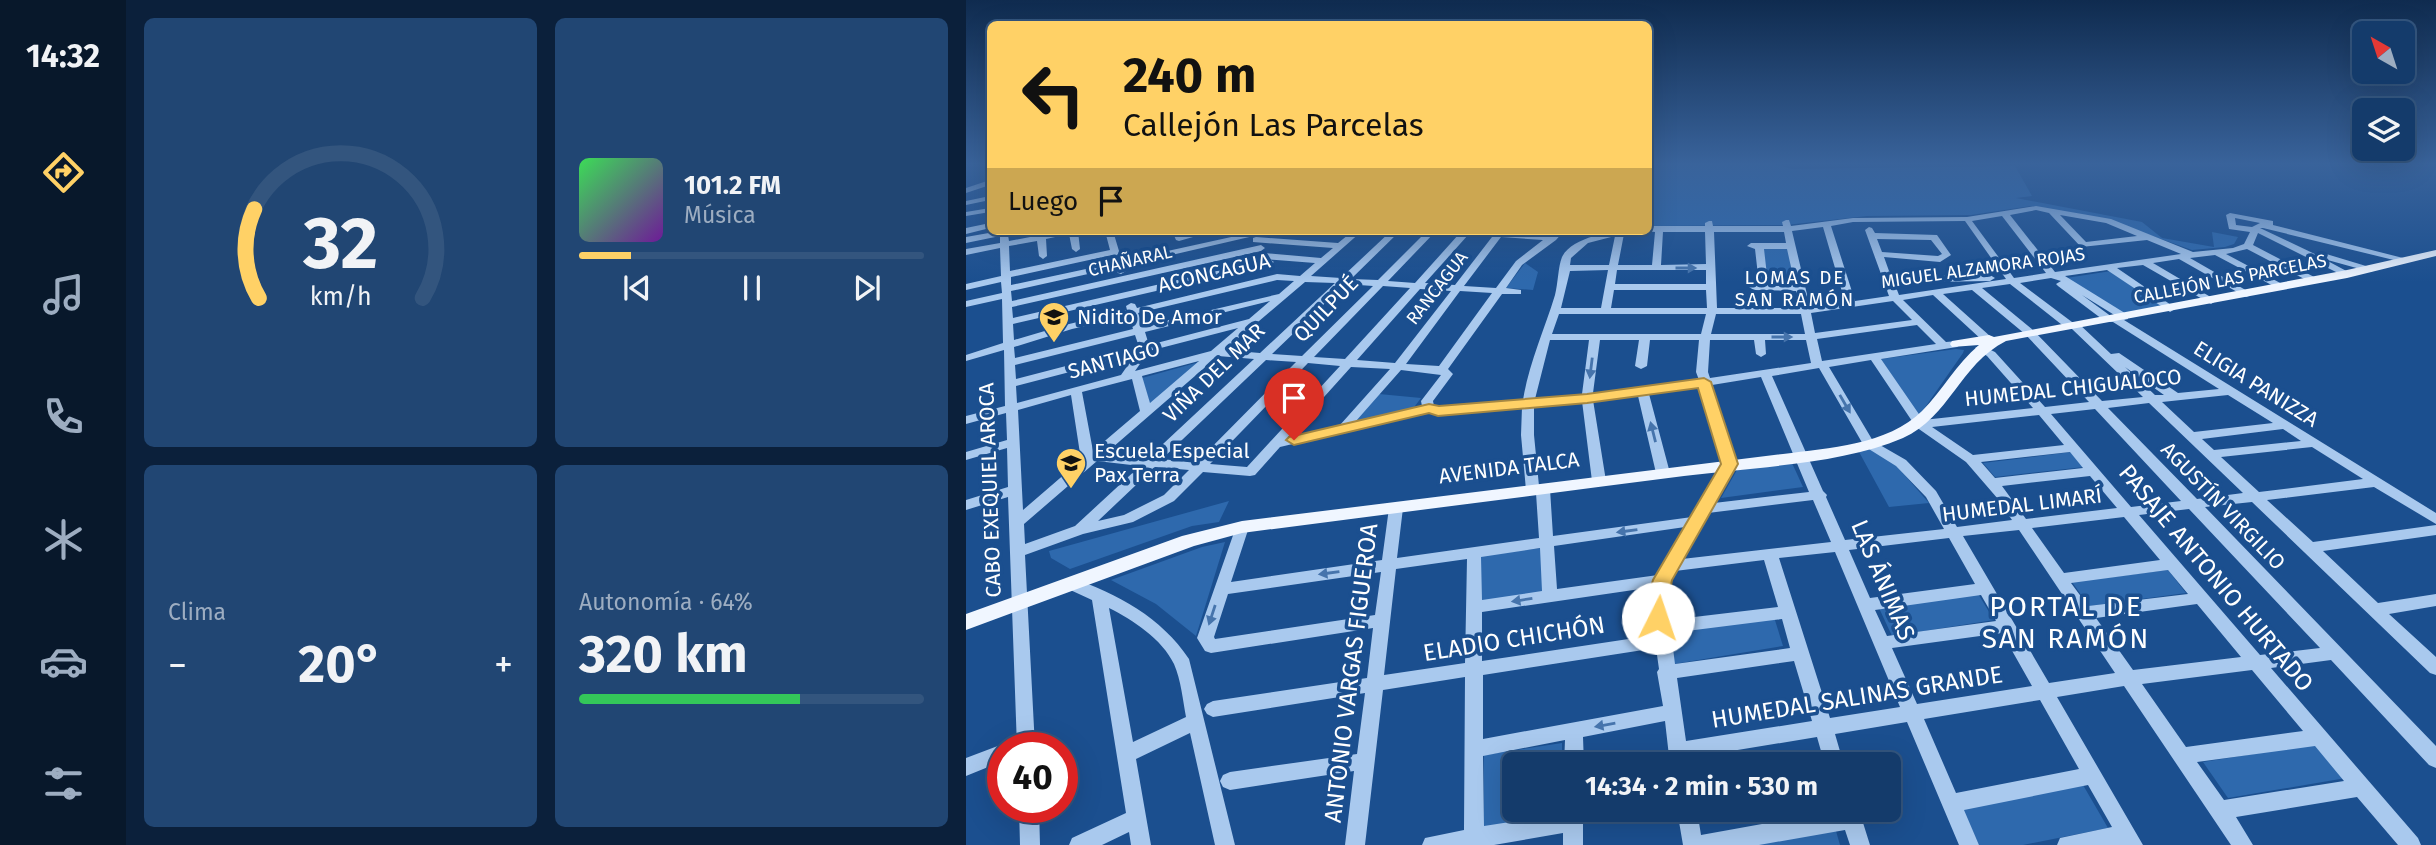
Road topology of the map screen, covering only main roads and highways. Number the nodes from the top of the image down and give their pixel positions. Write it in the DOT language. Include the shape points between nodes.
graph roads {
  1 [pos="2436,253"];
  2 [pos="1985,344"];
  3 [pos="1950,345"];
  4 [pos="966,622"];
  1 -- 2 [label="main road, CALLEJÓN LAS PARCELAS" via="2315,281 2029,332"];
  2 -- 3 [label="main road"];
  2 -- 4 [label="main road, AVENIDA TALCA" via="1920,424 1868,443 1242,527 1189,541"];
}
